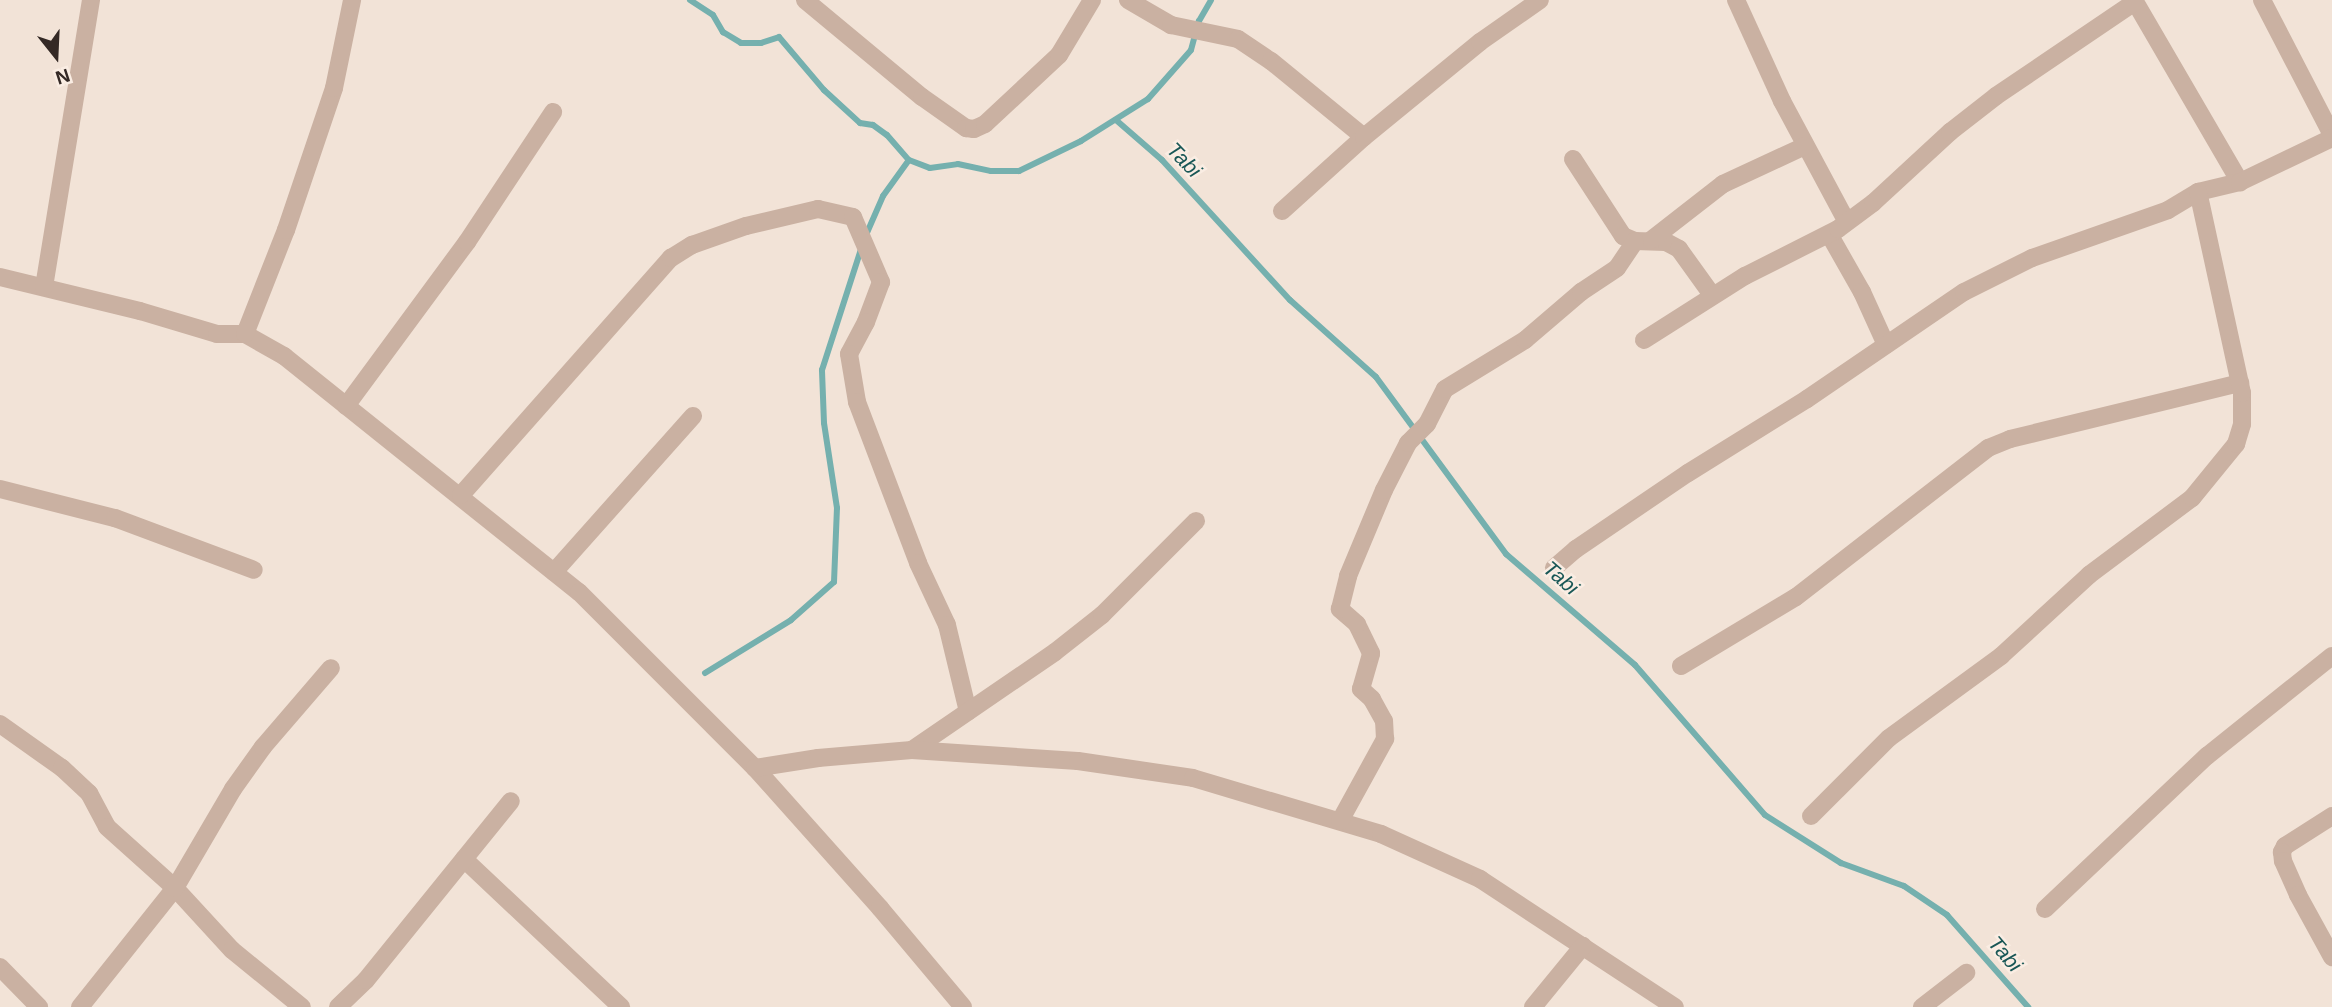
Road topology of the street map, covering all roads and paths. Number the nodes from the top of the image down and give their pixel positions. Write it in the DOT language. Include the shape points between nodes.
graph roads {
  1 [pos="91,0"];
  2 [pos="352,0"];
  3 [pos="805,0"];
  4 [pos="1092,0"];
  5 [pos="1128,0"];
  6 [pos="1540,0"];
  7 [pos="1737,0"];
  8 [pos="2262,0"];
  9 [pos="2135,1"];
  10 [pos="554,112"];
  11 [pos="1364,137"];
  12 [pos="2332,137"];
  13 [pos="1805,145"];
  14 [pos="1573,159"];
  15 [pos="2240,182"];
  16 [pos="2199,192"];
  17 [pos="1282,211"];
  18 [pos="1847,222"];
  19 [pos="1829,233"];
  20 [pos="1643,241"];
  21 [pos="0,277"];
  22 [pos="44,287"];
  23 [pos="1712,295"];
  24 [pos="245,334"];
  25 [pos="1644,340"];
  26 [pos="1886,345"];
  27 [pos="2240,383"];
  28 [pos="346,406"];
  29 [pos="693,416"];
  30 [pos="0,489"];
  31 [pos="461,495"];
  32 [pos="1196,521"];
  33 [pos="1554,568"];
  34 [pos="254,570"];
  35 [pos="554,572"];
  36 [pos="2332,656"];
  37 [pos="1681,666"];
  38 [pos="331,668"];
  39 [pos="968,712"];
  40 [pos="0,724"];
  41 [pos="912,750"];
  42 [pos="755,768"];
  43 [pos="511,801"];
  44 [pos="1811,816"];
  45 [pos="2332,816"];
  46 [pos="1340,821"];
  47 [pos="464,859"];
  48 [pos="175,888"];
  49 [pos="2045,909"];
  50 [pos="1583,946"];
  51 [pos="2332,957"];
  52 [pos="0,967"];
  53 [pos="1966,973"];
  54 [pos="39,1007"];
  55 [pos="80,1007"];
  56 [pos="302,1007"];
  57 [pos="338,1007"];
  58 [pos="621,1007"];
  59 [pos="963,1007"];
  60 [pos="1533,1007"];
  61 [pos="1675,1007"];
  62 [pos="1922,1007"];
  1 -- 22 [label="street"];
  2 -- 24 [label="street" via="334,88"];
  3 -- 4 [label="street" via="966,128 985,124 1033,82 1068,43"];
  5 -- 11 [label="street" via="1171,24 1238,39"];
  6 -- 11 [label="street" via="1480,42"];
  7 -- 13 [label="street"];
  8 -- 12 [label="street"];
  9 -- 15 [label="street"];
  9 -- 18 [label="street" via="1996,96"];
  10 -- 28 [label="street" via="467,242"];
  11 -- 17 [label="street"];
  12 -- 15 [label="street"];
  13 -- 18 [label="street"];
  13 -- 20 [label="street" via="1723,184"];
  14 -- 20 [label="street" via="1615,228 1623,236"];
  15 -- 16 [label="street"];
  16 -- 26 [label="street" via="2168,210 2005,270"];
  16 -- 27 [label="street"];
  18 -- 19 [label="street"];
  19 -- 23 [label="street"];
  19 -- 26 [label="street"];
  20 -- 23 [label="street" via="1666,242 1679,249"];
  20 -- 46 [label="street" via="1617,268 1525,340 1445,389 1427,424 1408,443 1348,576 1340,609 1357,624 1371,653 1361,689 1384,721 1385,739"];
  21 -- 22 [label="street"];
  22 -- 24 [label="street" via="217,334"];
  23 -- 25 [label="street"];
  24 -- 28 [label="street" via="284,356"];
  26 -- 33 [label="street" via="1688,473"];
  27 -- 37 [label="street" via="1988,448 1796,597"];
  27 -- 44 [label="street" via="2242,424 2236,444 2192,498 2089,575 2001,656 1889,738"];
  28 -- 31 [label="street"];
  29 -- 35 [label="street"];
  30 -- 34 [label="street" via="114,518"];
  31 -- 35 [label="street"];
  31 -- 39 [label="street" via="671,258 692,244 746,226 818,209 853,217 881,282 849,355 857,402 918,563 947,625"];
  32 -- 39 [label="street" via="1102,615"];
  35 -- 42 [label="street"];
  36 -- 49 [label="street" via="2207,756"];
  38 -- 48 [label="street" via="248,768"];
  39 -- 41 [label="street"];
  40 -- 48 [label="street" via="89,793 107,827"];
  41 -- 42 [label="street"];
  41 -- 46 [label="street" via="1078,761 1193,778"];
  42 -- 59 [label="street"];
  43 -- 47 [label="street"];
  45 -- 51 [label="street" via="2282,852 2298,895"];
  46 -- 50 [label="street" via="1381,834 1480,879"];
  47 -- 57 [label="street" via="366,981"];
  47 -- 58 [label="street"];
  48 -- 55 [label="street"];
  48 -- 56 [label="street" via="232,950"];
  50 -- 60 [label="street"];
  50 -- 61 [label="street"];
  52 -- 54 [label="street"];
  53 -- 62 [label="street"];
}
